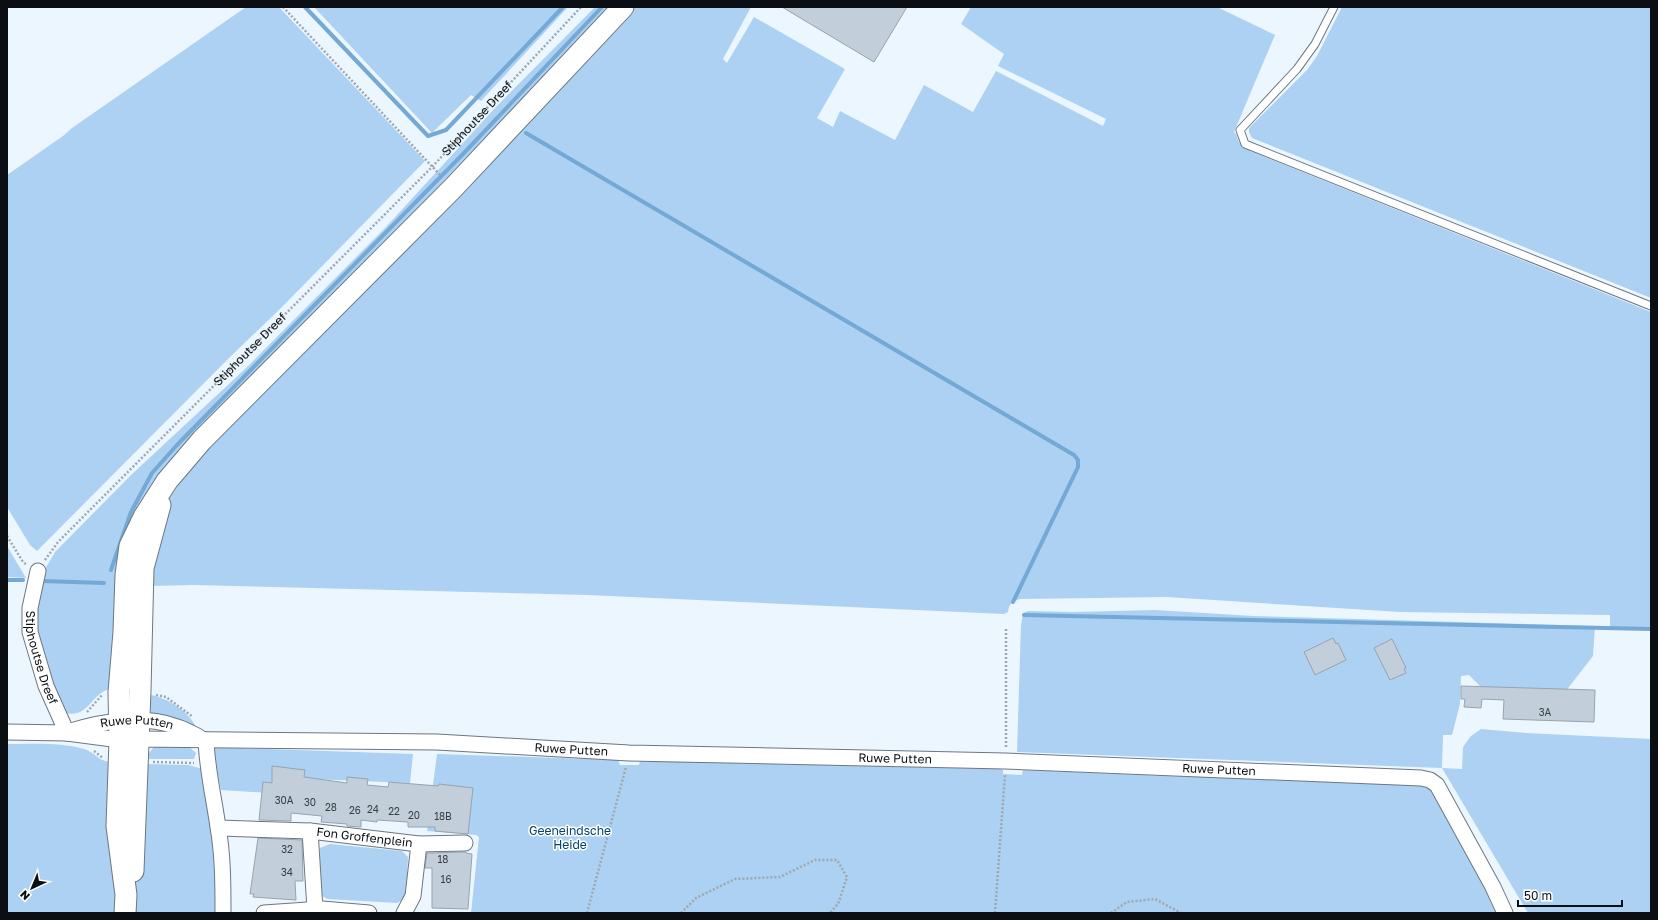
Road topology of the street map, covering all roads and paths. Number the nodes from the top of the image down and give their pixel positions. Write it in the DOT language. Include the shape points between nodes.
graph roads {
  1 [pos="283,7"];
  2 [pos="580,7"];
  3 [pos="623,7"];
  4 [pos="1334,7"];
  5 [pos="432,167"];
  6 [pos="454,187"];
  7 [pos="1651,306"];
  8 [pos="7,536"];
  9 [pos="38,570"];
  10 [pos="129,730"];
  11 [pos="7,732"];
  12 [pos="67,732"];
  13 [pos="206,740"];
  14 [pos="629,753"];
  15 [pos="218,828"];
  16 [pos="310,831"];
  17 [pos="464,843"];
  18 [pos="419,844"];
  19 [pos="126,904"];
  20 [pos="315,909"];
  21 [pos="223,913"];
  22 [pos="264,913"];
  23 [pos="369,913"];
  24 [pos="404,913"];
  25 [pos="587,913"];
  26 [pos="681,913"];
  27 [pos="830,913"];
  28 [pos="1111,913"];
  29 [pos="1181,913"];
  30 [pos="1505,913"];
  1 -- 5 [label="path"];
  2 -- 5 [label="path, Stiphoutse Dreef"];
  3 -- 6 [label="main road"];
  4 -- 7 [label="lane" via="1315,44 1297,69 1240,130 1245,144"];
  5 -- 6 [label="path"];
  5 -- 9 [label="path, Stiphoutse Dreef" via="58,542"];
  6 -- 10 [label="main road" via="202,440 167,481 144,517 130,546 126,575 119,692"];
  8 -- 9 [label="path" via="23,562"];
  9 -- 12 [label="street, Stiphoutse Dreef" via="30,608 30,632 46,686"];
  10 -- 12 [label="street, Ruwe Putten" via="91,725"];
  10 -- 13 [label="street, Ruwe Putten"];
  10 -- 19 [label="main road" via="134,866"];
  11 -- 12 [label="street, Ruwe Putten"];
  13 -- 14 [label="street, Ruwe Putten" via="437,742"];
  13 -- 15 [label="street" via="206,761"];
  14 -- 25 [label="path"];
  14 -- 30 [label="street, Ruwe Putten" via="1006,761 1421,778 1437,785"];
  15 -- 16 [label="street, Fon Groffenplein"];
  15 -- 21 [label="street"];
  16 -- 18 [label="street, Fon Groffenplein"];
  16 -- 20 [label="street, Fon Groffenplein"];
  17 -- 18 [label="street, Fon Groffenplein"];
  18 -- 24 [label="street, Fon Groffenplein" via="413,896"];
  20 -- 22 [label="street"];
  20 -- 23 [label="street"];
  26 -- 27 [label="path" via="696,898 735,878 780,877 815,860 838,860 848,877 838,904"];
  28 -- 29 [label="path" via="1127,902 1155,899"];
}
